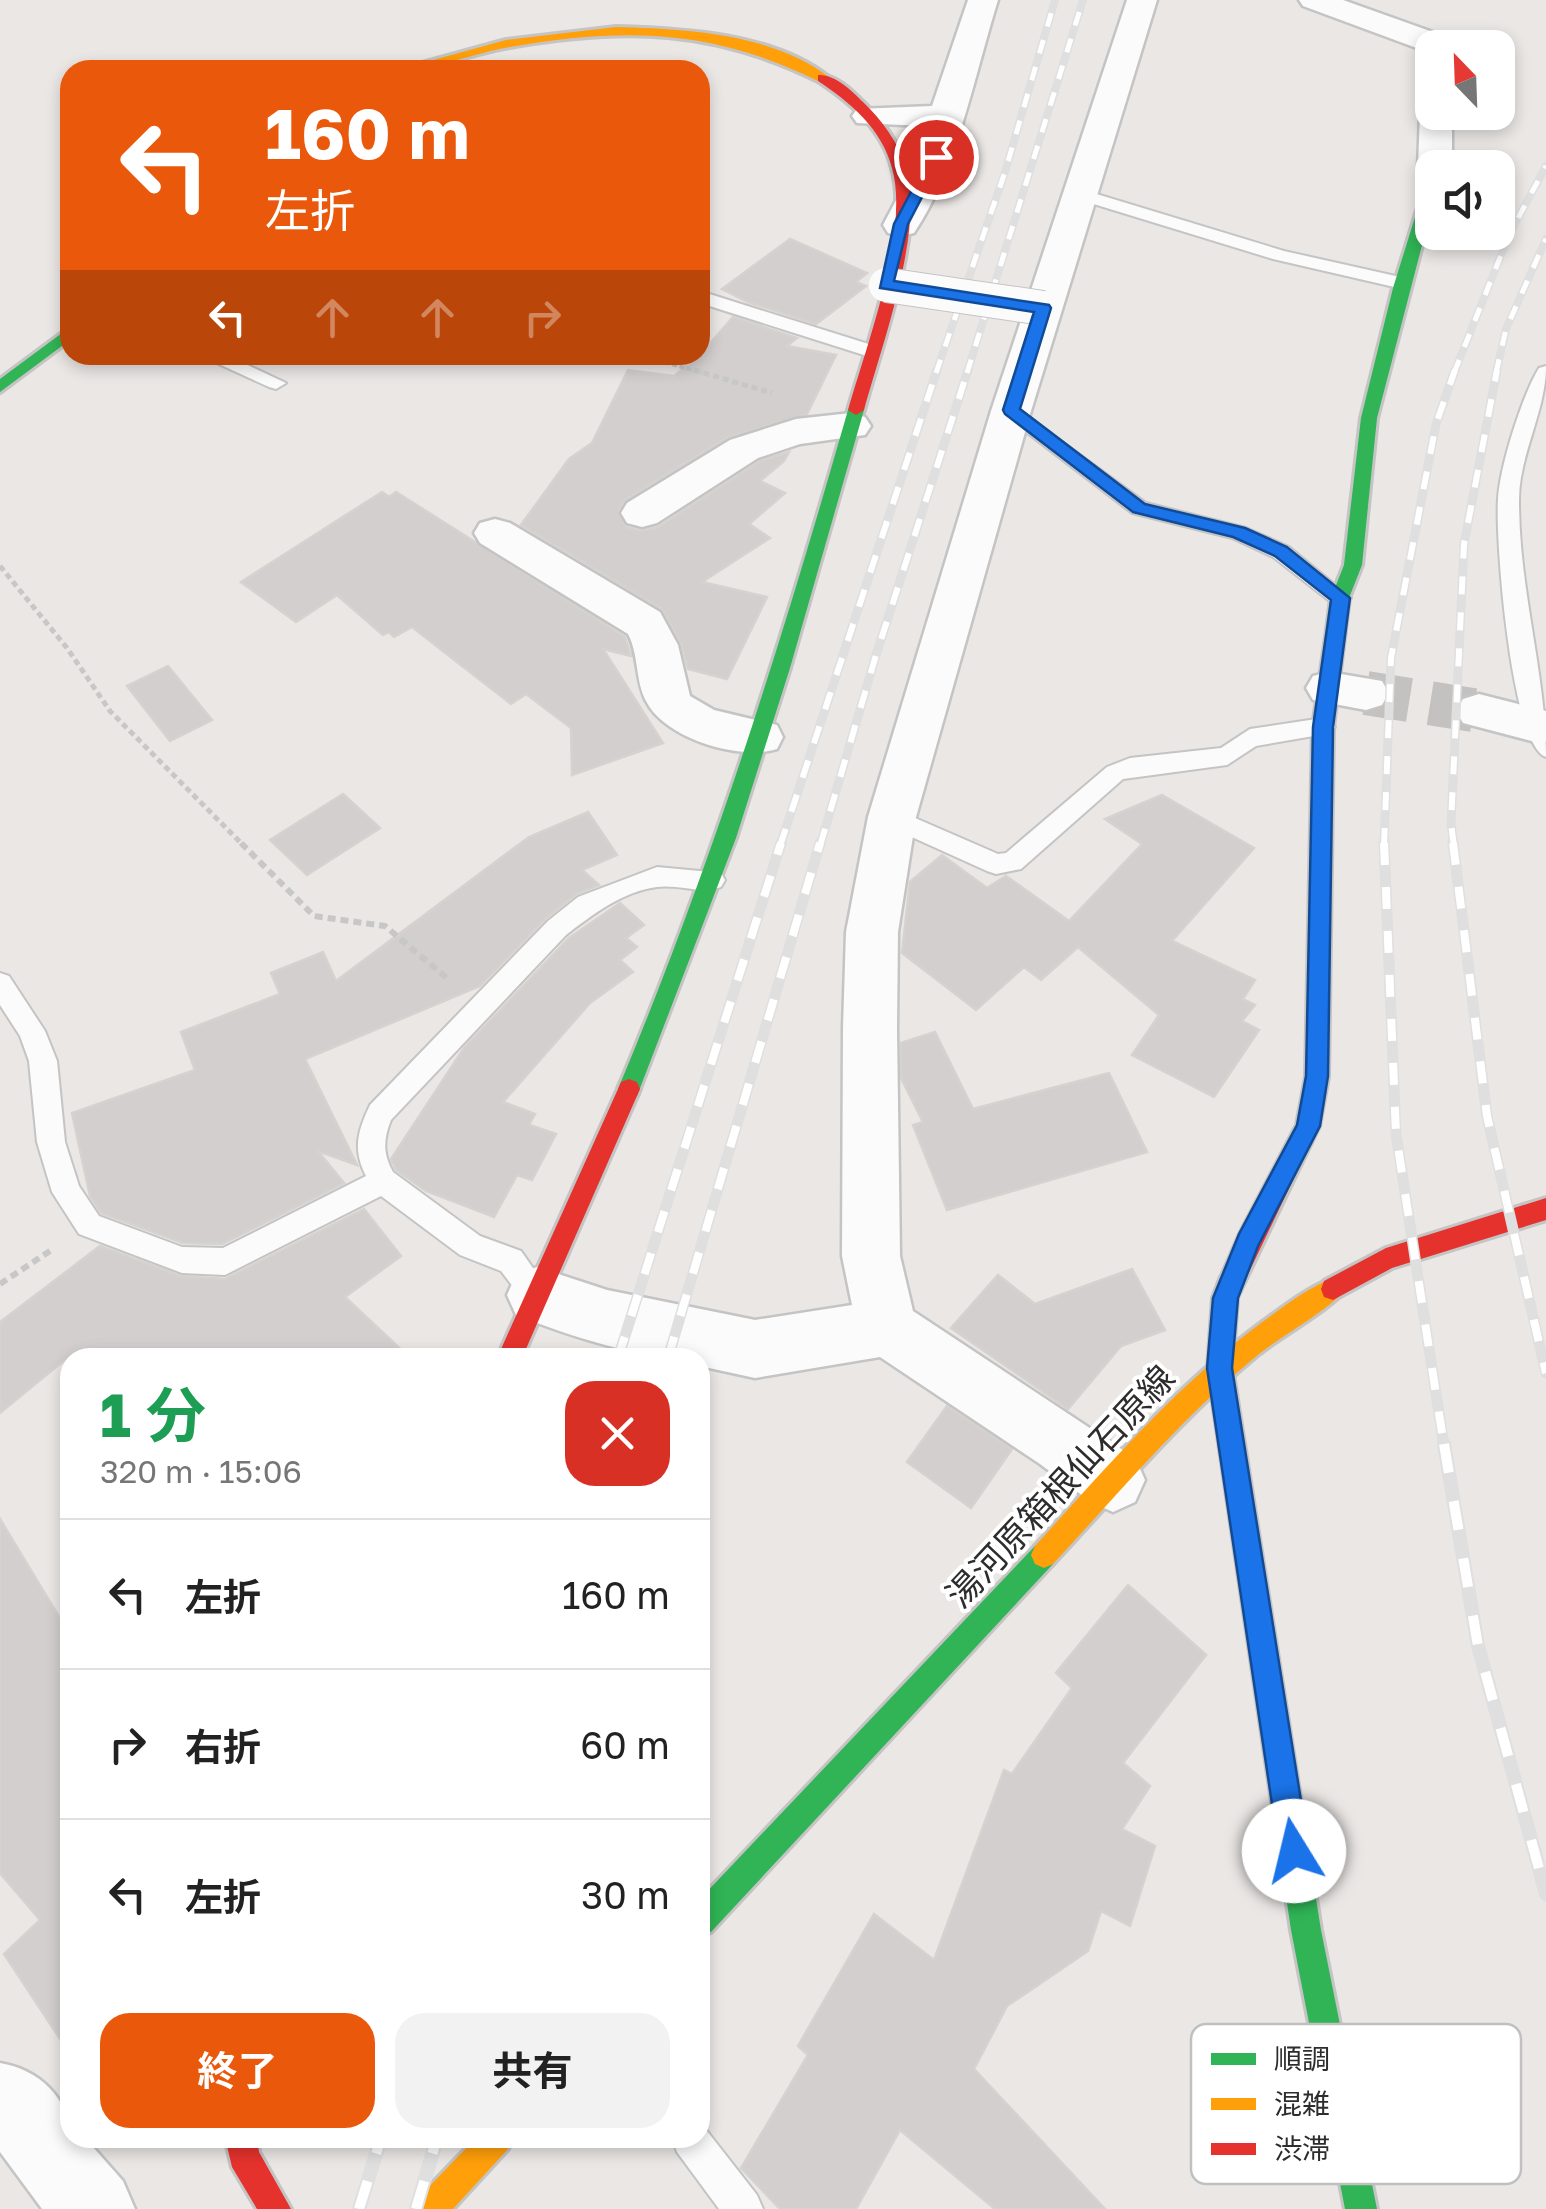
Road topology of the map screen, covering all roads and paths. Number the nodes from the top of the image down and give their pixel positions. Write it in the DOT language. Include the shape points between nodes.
graph roads {
  1 [pos="983,0"];
  2 [pos="1142,0"];
  3 [pos="1314,0"];
  4 [pos="1423,30"];
  5 [pos="436,60"];
  6 [pos="869,116"];
  7 [pos="945,116"];
  8 [pos="1080,194"];
  9 [pos="901,224"];
  10 [pos="1415,242"];
  11 [pos="1403,283"];
  12 [pos="886,285"];
  13 [pos="710,300"];
  14 [pos="1043,308"];
  15 [pos="60,340"];
  16 [pos="871,350"];
  17 [pos="233,365"];
  18 [pos="671,365"];
  19 [pos="1546,372"];
  20 [pos="276,383"];
  21 [pos="0,387"];
  22 [pos="1011,410"];
  23 [pos="852,421"];
  24 [pos="643,514"];
  25 [pos="494,534"];
  26 [pos="0,566"];
  27 [pos="1340,598"];
  28 [pos="1339,703"];
  29 [pos="1479,711"];
  30 [pos="760,737"];
  31 [pos="1542,737"];
  32 [pos="892,818"];
  33 [pos="712,880"];
  34 [pos="0,984"];
  35 [pos="480,1006"];
  36 [pos="382,1181"];
  37 [pos="1546,1209"];
  38 [pos="89,1225"];
  39 [pos="0,1284"];
  40 [pos="537,1294"];
  41 [pos="888,1328"];
  42 [pos="513,1348"];
  43 [pos="1220,1368"];
  44 [pos="1113,1480"];
  45 [pos="710,1909"];
  46 [pos="1325,2024"];
  47 [pos="0,2102"];
  48 [pos="242,2148"];
  49 [pos="488,2148"];
  50 [pos="698,2148"];
  51 [pos="1357,2184"];
  52 [pos="95,2209"];
  53 [pos="275,2209"];
  54 [pos="430,2209"];
  55 [pos="743,2209"];
  56 [pos="1362,2209"];
  1 -- 7 [label="street"];
  2 -- 8 [label="street"];
  3 -- 4 [label="street"];
  5 -- 6 [label="street" via="562,33 679,35 762,51 813,72 851,94"];
  6 -- 7 [label="street"];
  6 -- 9 [label="street" via="889,139 902,173"];
  7 -- 9 [label="street" via="936,157"];
  8 -- 11 [label="lane" via="1279,255"];
  8 -- 14 [label="street"];
  9 -- 12 [label="street"];
  10 -- 11 [label="street"];
  11 -- 27 [label="street" via="1369,418 1353,565"];
  12 -- 14 [label="street, bridge"];
  12 -- 16 [label="street"];
  13 -- 16 [label="lane"];
  14 -- 22 [label="street"];
  15 -- 21 [label="street"];
  16 -- 23 [label="street"];
  17 -- 20 [label="lane"];
  18 -- 23 [label="path"];
  19 -- 31 [label="lane" via="1508,498 1512,589 1528,699"];
  22 -- 27 [label="lane" via="1139,508 1239,532 1281,552"];
  22 -- 32 [label="street"];
  23 -- 24 [label="street" via="744,448"];
  23 -- 30 [label="street"];
  25 -- 30 [label="street" via="644,623 659,644 667,700 687,718"];
  26 -- 35 [label="path" via="110,711 314,916 384,926"];
  27 -- 28 [label="street"];
  28 -- 32 [label="lane" via="1250,738 1227,756 1115,773 1012,862 996,864"];
  28 -- 43 [label="street" via="1317,1076 1308,1126 1225,1298"];
  29 -- 31 [label="street"];
  30 -- 33 [label="street"];
  32 -- 41 [label="street" via="872,932 870,1028 871,1256"];
  33 -- 35 [label="lane" via="658,877 587,904"];
  33 -- 40 [label="street"];
  34 -- 38 [label="lane" via="32,1031 61,1176"];
  35 -- 36 [label="lane" via="380,1113 371,1135"];
  36 -- 38 [label="lane" via="225,1262 182,1260"];
  36 -- 40 [label="lane" via="470,1246 512,1261"];
  37 -- 43 [label="street, 湯河原箱根仙石原線" via="1386,1259 1290,1313"];
  38 -- 39 [label="path"];
  40 -- 41 [label="street" via="608,1318 755,1349"];
  40 -- 42 [label="street"];
  41 -- 44 [label="street"];
  43 -- 44 [label="street, 湯河原箱根仙石原線"];
  43 -- 46 [label="street"];
  44 -- 45 [label="street, 湯河原箱根仙石原線"];
  47 -- 52 [label="street" via="13,2104"];
  48 -- 53 [label="street"];
  49 -- 54 [label="street"];
  50 -- 55 [label="lane"];
  51 -- 56 [label="street"];
}
